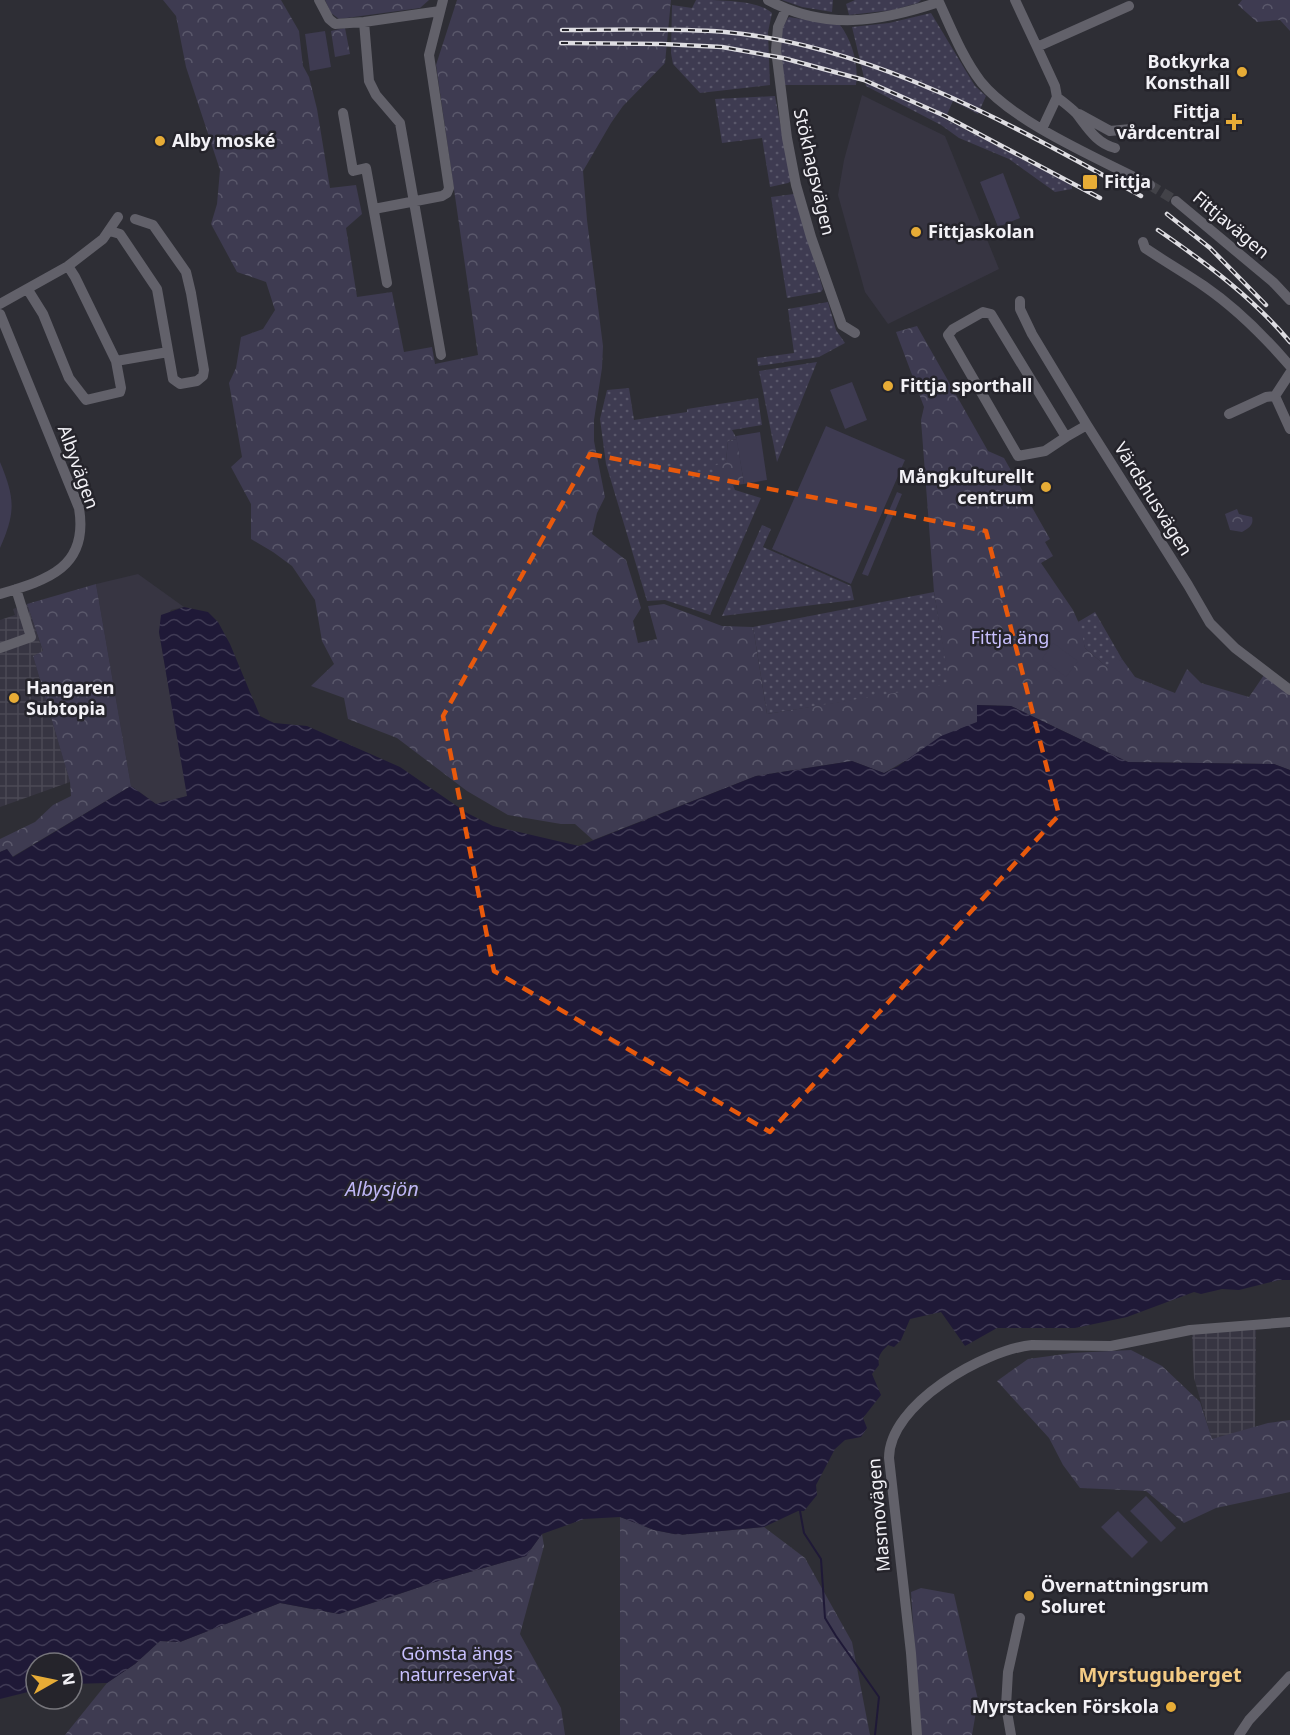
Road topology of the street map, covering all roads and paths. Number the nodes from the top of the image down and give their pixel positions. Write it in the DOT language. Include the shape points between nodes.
graph roads {
  1 [pos="319,0"];
  2 [pos="768,0"];
  3 [pos="1015,0"];
  4 [pos="939,1"];
  5 [pos="441,6"];
  6 [pos="1129,6"];
  7 [pos="786,9"];
  8 [pos="364,22"];
  9 [pos="1037,47"];
  10 [pos="1057,98"];
  11 [pos="1074,111"];
  12 [pos="343,113"];
  13 [pos="1042,129"];
  14 [pos="1131,129"];
  15 [pos="1115,148"];
  16 [pos="1150,184"];
  17 [pos="414,201"];
  18 [pos="1176,201"];
  19 [pos="374,209"];
  20 [pos="118,217"];
  21 [pos="135,219"];
  22 [pos="110,231"];
  23 [pos="1143,242"];
  24 [pos="68,266"];
  25 [pos="387,283"];
  26 [pos="28,290"];
  27 [pos="1290,300"];
  28 [pos="1020,301"];
  29 [pos="0,304"];
  30 [pos="0,314"];
  31 [pos="855,333"];
  32 [pos="168,352"];
  33 [pos="441,355"];
  34 [pos="116,362"];
  35 [pos="1290,366"];
  36 [pos="1290,373"];
  37 [pos="1275,396"];
  38 [pos="1228,414"];
  39 [pos="1087,425"];
  40 [pos="1290,429"];
  41 [pos="1066,437"];
  42 [pos="16,589"];
  43 [pos="0,594"];
  44 [pos="0,648"];
  45 [pos="1290,690"];
  46 [pos="1290,1322"];
  47 [pos="1020,1618"];
  48 [pos="1290,1676"];
  49 [pos="917,1735"];
  50 [pos="1011,1735"];
  51 [pos="1239,1735"];
  1 -- 8 [label="street" via="335,24"];
  2 -- 7 [label="street"];
  3 -- 9 [label="street"];
  4 -- 7 [label="street" via="893,16 850,21"];
  4 -- 13 [label="street" via="960,49 981,82 1004,105"];
  5 -- 8 [label="street"];
  5 -- 17 [label="street" via="429,55 449,188 442,196"];
  6 -- 9 [label="street"];
  7 -- 31 [label="street, Stökhagsvägen" via="778,27 776,50 796,185 842,325"];
  8 -- 17 [label="street" via="369,81 400,123"];
  9 -- 10 [label="street"];
  10 -- 11 [label="street"];
  10 -- 13 [label="street"];
  11 -- 14 [label="street" via="1110,131"];
  11 -- 15 [label="street" via="1096,138"];
  12 -- 19 [label="street" via="353,171 366,168"];
  13 -- 16 [label="street"];
  17 -- 19 [label="street"];
  17 -- 33 [label="street"];
  18 -- 27 [label="street, Fittjavägen"];
  19 -- 25 [label="street"];
  20 -- 22 [label="street"];
  21 -- 32 [label="street" via="153,225 189,279 203,376 197,381 175,382"];
  22 -- 24 [label="street"];
  22 -- 32 [label="street" via="120,234 157,289"];
  23 -- 35 [label="street" via="1145,248 1233,309"];
  24 -- 26 [label="street"];
  24 -- 34 [label="street"];
  26 -- 29 [label="street"];
  26 -- 34 [label="street" via="43,314 69,378 86,400 120,392"];
  28 -- 39 [label="street, Värdshusvägen" via="1032,334"];
  30 -- 42 [label="street, Albyvägen" via="81,517 80,536 72,557 57,573"];
  32 -- 34 [label="street"];
  36 -- 37 [label="street"];
  37 -- 38 [label="street"];
  37 -- 40 [label="street"];
  39 -- 41 [label="street"];
  39 -- 45 [label="street, Värdshusvägen" via="1210,623 1234,648"];
  41 -- 41 [label="street" via="991,314 983,312 948,334 1018,456 1044,451"];
  42 -- 43 [label="street, Albyvägen"];
  42 -- 44 [label="street" via="31,637"];
  46 -- 49 [label="street, Masmovägen" via="1190,1330 1111,1346 1021,1347 952,1376 899,1424 892,1437 889,1458"];
  47 -- 50 [label="street" via="1008,1672 1006,1706"];
  48 -- 51 [label="street"];
}
